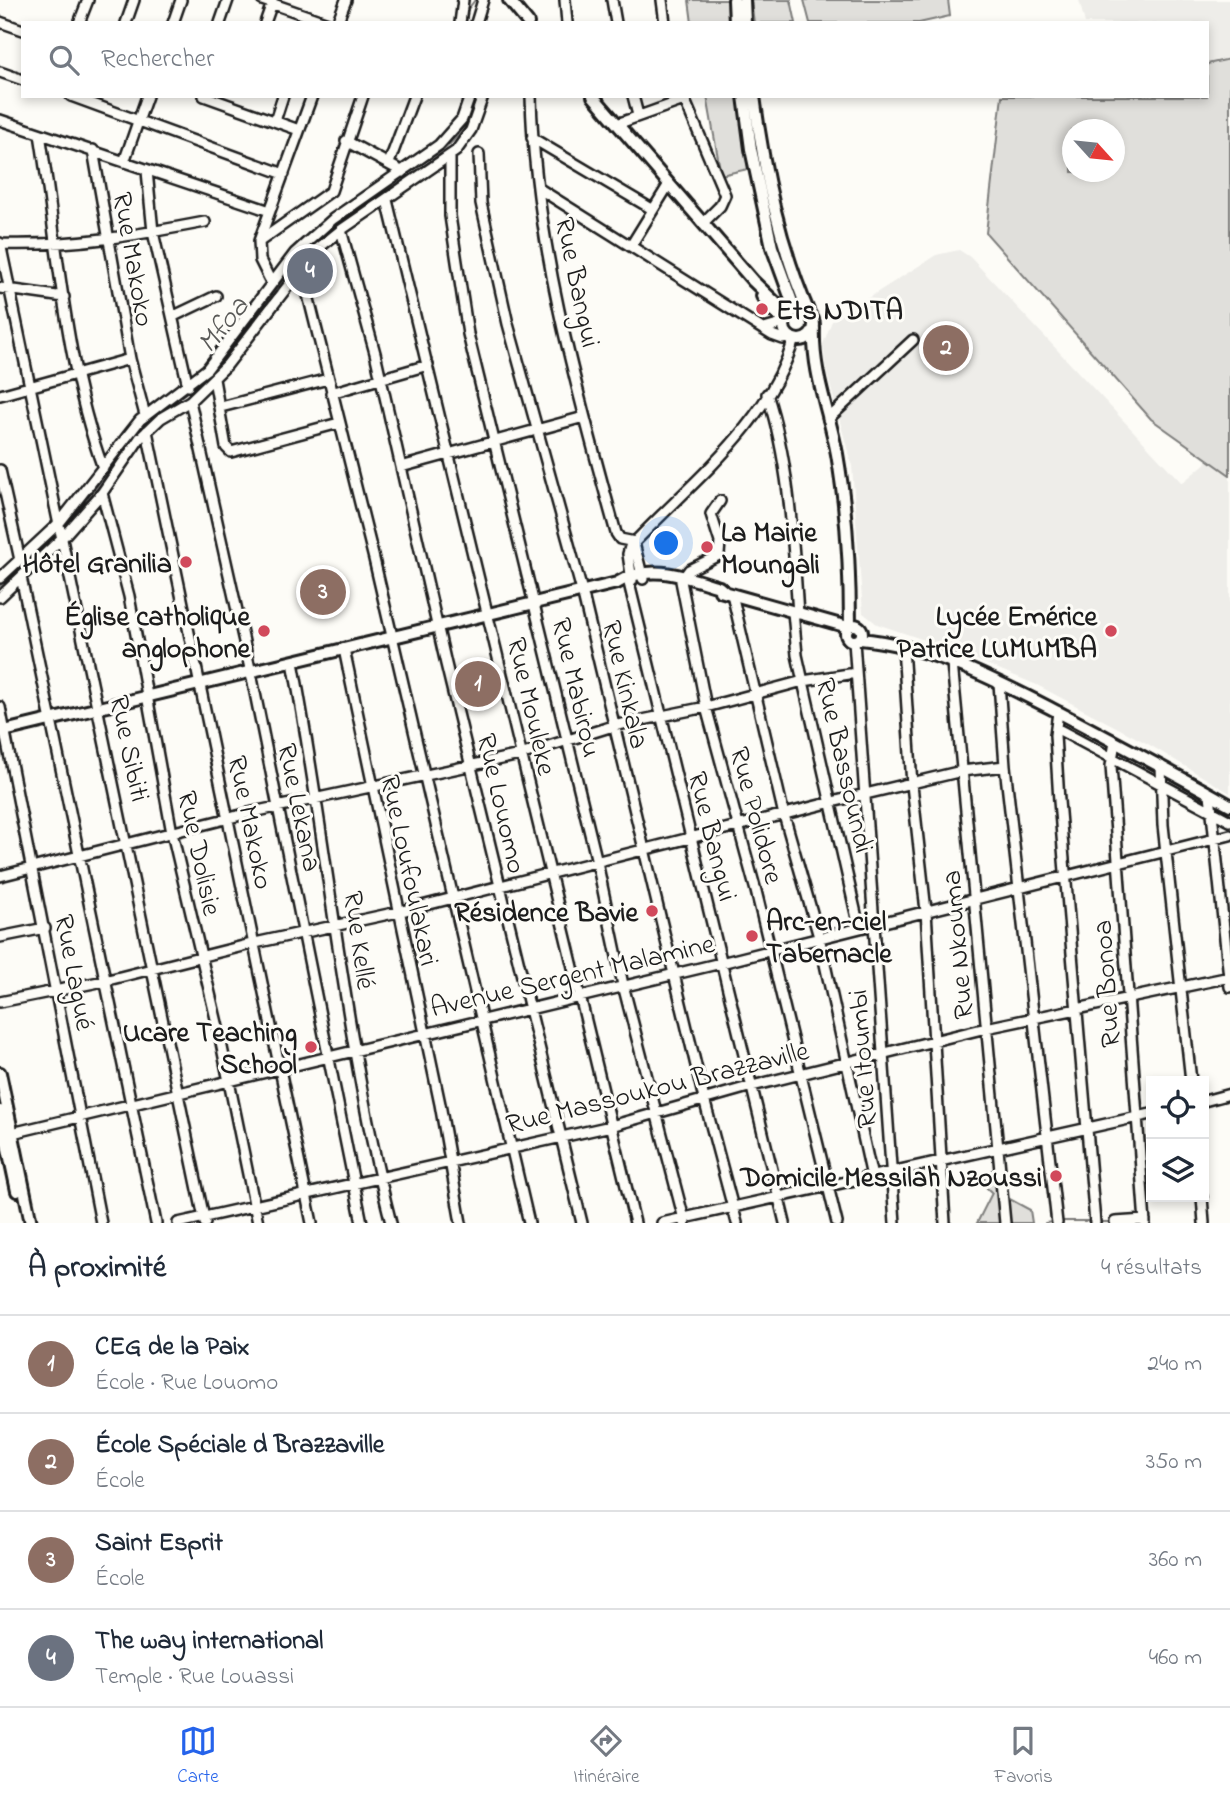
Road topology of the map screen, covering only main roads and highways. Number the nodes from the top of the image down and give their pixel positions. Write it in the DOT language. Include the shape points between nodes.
graph roads {
  1 [pos="509,0"];
  2 [pos="734,0"];
  3 [pos="744,0"];
  4 [pos="526,21"];
  5 [pos="735,21"];
  6 [pos="746,21"];
  7 [pos="595,98"];
  8 [pos="744,98"];
  9 [pos="754,98"];
  10 [pos="809,313"];
  11 [pos="789,317"];
  12 [pos="814,328"];
  13 [pos="795,338"];
  14 [pos="814,365"];
  15 [pos="854,632"];
  16 [pos="2,731"];
  17 [pos="1230,805"];
  18 [pos="0,1073"];
  19 [pos="0,1111"];
  20 [pos="9,1134"];
  21 [pos="23,1223"];
  22 [pos="31,1223"];
  1 -- 4 [label="main road"];
  2 -- 5 [label="main road"];
  3 -- 6 [label="main road"];
  7 -- 11 [label="main road" via="753,281 772,310"];
  8 -- 11 [label="main road" via="751,149"];
  9 -- 10 [label="main road" via="782,246"];
  10 -- 11 [label="main road"];
  10 -- 12 [label="main road"];
  11 -- 13 [label="main road"];
  12 -- 13 [label="main road" via="809,336"];
  12 -- 14 [label="main road"];
  13 -- 14 [label="main road"];
  14 -- 15 [label="main road" via="845,507"];
  15 -- 16 [label="main road" via="659,572"];
  15 -- 17 [label="main road" via="999,683"];
  18 -- 20 [label="main road"];
  19 -- 20 [label="main road"];
  20 -- 21 [label="main road"];
  20 -- 22 [label="main road"];
}
